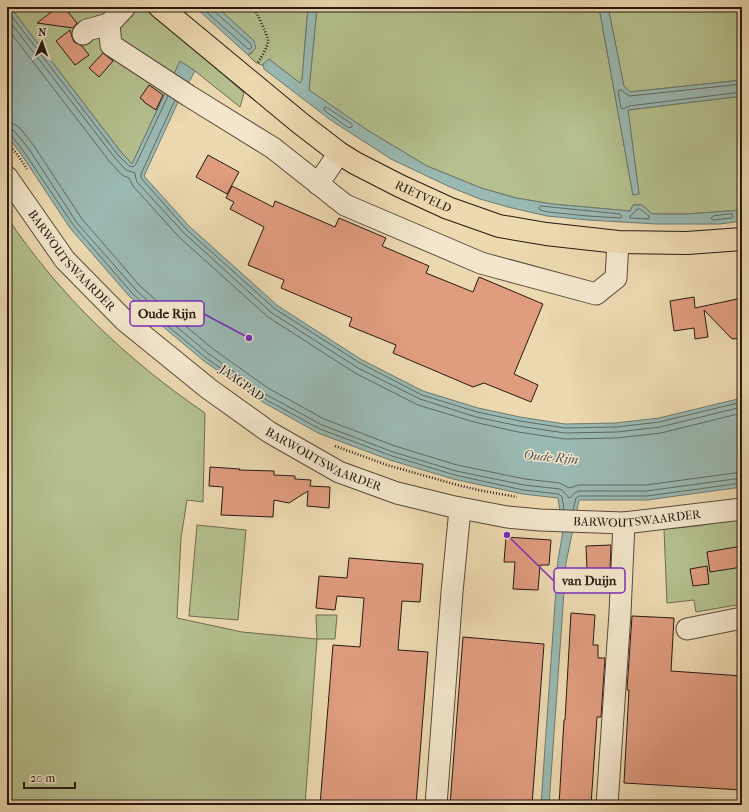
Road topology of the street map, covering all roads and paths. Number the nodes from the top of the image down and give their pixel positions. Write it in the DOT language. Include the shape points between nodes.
graph roads {
  1 [pos="124,7"];
  2 [pos="160,7"];
  3 [pos="253,7"];
  4 [pos="109,24"];
  5 [pos="84,34"];
  6 [pos="246,78"];
  7 [pos="7,142"];
  8 [pos="339,153"];
  9 [pos="27,170"];
  10 [pos="7,177"];
  11 [pos="318,184"];
  12 [pos="742,239"];
  13 [pos="618,242"];
  14 [pos="334,446"];
  15 [pos="520,498"];
  16 [pos="460,509"];
  17 [pos="742,509"];
  18 [pos="624,523"];
  19 [pos="742,618"];
  20 [pos="687,628"];
  21 [pos="436,805"];
  22 [pos="607,805"];
  1 -- 4 [label="street"];
  2 -- 6 [label="main road, RIETVELD"];
  3 -- 6 [label="path" via="268,40 263,56"];
  4 -- 5 [label="street" via="87,30"];
  4 -- 11 [label="street" via="111,45 273,148"];
  6 -- 8 [label="main road, RIETVELD"];
  7 -- 9 [label="path"];
  8 -- 11 [label="street"];
  8 -- 13 [label="main road, RIETVELD" via="448,208 499,226"];
  10 -- 16 [label="street, BARWOUTSWAARDER" via="65,260 124,320 208,389 268,432 339,472 397,493"];
  11 -- 13 [label="street" via="345,205 481,263 596,294 616,278"];
  12 -- 13 [label="main road, RIETVELD" via="687,243"];
  14 -- 15 [label="path" via="439,480"];
  16 -- 18 [label="street, BARWOUTSWAARDER" via="540,520"];
  16 -- 21 [label="street"];
  17 -- 18 [label="street, BARWOUTSWAARDER"];
  18 -- 22 [label="street"];
  19 -- 20 [label="street"];
}
